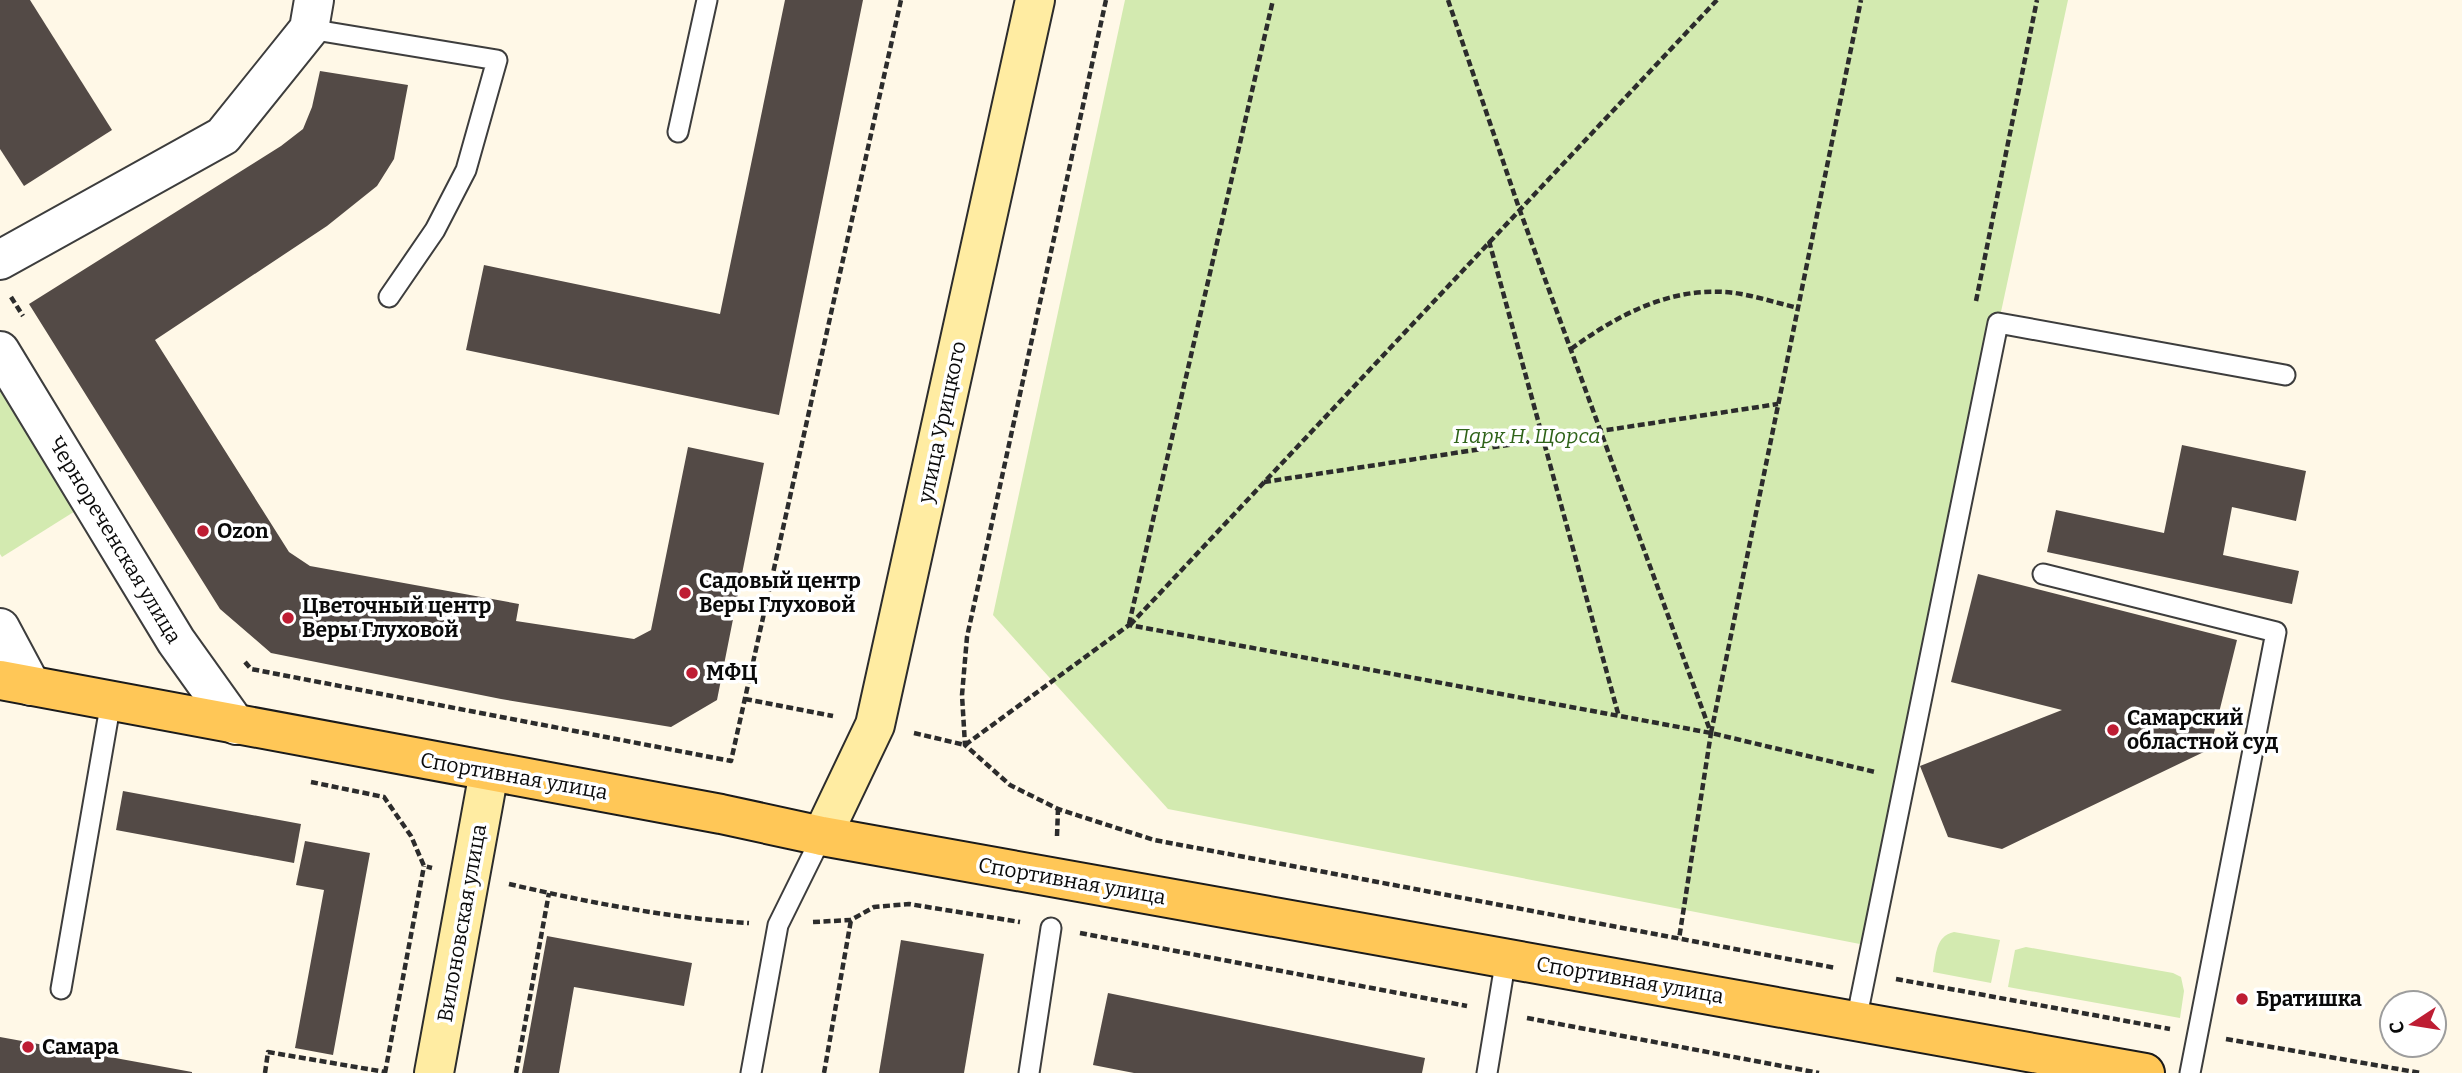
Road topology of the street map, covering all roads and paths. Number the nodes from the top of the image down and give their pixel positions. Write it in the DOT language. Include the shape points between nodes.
graph roads {
  1 [pos="707,0"];
  2 [pos="901,0"];
  3 [pos="1035,0"];
  4 [pos="1107,0"];
  5 [pos="1273,0"];
  6 [pos="1448,0"];
  7 [pos="1717,0"];
  8 [pos="1861,0"];
  9 [pos="2037,0"];
  10 [pos="312,15"];
  11 [pos="678,132"];
  12 [pos="1519,208"];
  13 [pos="1489,241"];
  14 [pos="4,275"];
  15 [pos="389,297"];
  16 [pos="1798,308"];
  17 [pos="1974,312"];
  18 [pos="29,325"];
  19 [pos="1570,349"];
  20 [pos="0,351"];
  21 [pos="2284,375"];
  22 [pos="1778,404"];
  23 [pos="1601,432"];
  24 [pos="1545,441"];
  25 [pos="1263,482"];
  26 [pos="2043,574"];
  27 [pos="1129,625"];
  28 [pos="0,628"];
  29 [pos="242,659"];
  30 [pos="16,683"];
  31 [pos="111,701"];
  32 [pos="1619,716"];
  33 [pos="236,725"];
  34 [pos="1711,733"];
  35 [pos="965,745"];
  36 [pos="489,772"];
  37 [pos="1882,774"];
  38 [pos="384,797"];
  39 [pos="822,836"];
  40 [pos="424,866"];
  41 [pos="471,875"];
  42 [pos="549,893"];
  43 [pos="851,920"];
  44 [pos="778,925"];
  45 [pos="1051,928"];
  46 [pos="1679,939"];
  47 [pos="1506,958"];
  48 [pos="1866,974"];
  49 [pos="61,989"];
  50 [pos="1497,1012"];
  51 [pos="1856,1021"];
  52 [pos="2197,1034"];
  53 [pos="265,1073"];
  54 [pos="385,1073"];
  55 [pos="434,1073"];
  56 [pos="516,1073"];
  57 [pos="751,1073"];
  58 [pos="824,1073"];
  59 [pos="1028,1073"];
  60 [pos="1487,1073"];
  61 [pos="1819,1073"];
  62 [pos="2145,1073"];
  63 [pos="2190,1073"];
  64 [pos="2421,1073"];
  1 -- 11 [label="lane"];
  2 -- 29 [label="path" via="731,761 251,669"];
  3 -- 39 [label="main road, улица Урицкого" via="875,725"];
  4 -- 35 [label="path" via="967,637 962,695"];
  5 -- 27 [label="path"];
  6 -- 12 [label="path"];
  7 -- 12 [label="path"];
  8 -- 16 [label="path"];
  9 -- 17 [label="path"];
  10 -- 14 [label="street" via="223,136"];
  10 -- 15 [label="lane" via="497,60 466,170 435,230"];
  12 -- 13 [label="path"];
  12 -- 19 [label="path"];
  13 -- 24 [label="path"];
  13 -- 25 [label="path"];
  14 -- 18 [label="path"];
  16 -- 19 [label="path" via="1734,293 1670,296 1611,321"];
  16 -- 22 [label="path"];
  19 -- 23 [label="path"];
  20 -- 33 [label="street, Чернореченская улица" via="176,641"];
  21 -- 48 [label="lane" via="1998,323"];
  22 -- 23 [label="path"];
  22 -- 34 [label="path"];
  23 -- 24 [label="path"];
  23 -- 34 [label="path"];
  24 -- 25 [label="path"];
  24 -- 32 [label="path"];
  25 -- 27 [label="path"];
  26 -- 52 [label="lane" via="2276,632"];
  27 -- 32 [label="path"];
  27 -- 35 [label="path"];
  28 -- 30 [label="street"];
  30 -- 31 [label="main road, Спортивная улица"];
  31 -- 33 [label="main road, Спортивная улица"];
  31 -- 49 [label="lane"];
  32 -- 34 [label="path"];
  33 -- 36 [label="main road, Спортивная улица"];
  34 -- 37 [label="path"];
  34 -- 46 [label="path"];
  35 -- 46 [label="path" via="1010,785 1058,809 1154,841"];
  36 -- 39 [label="main road, Спортивная улица"];
  36 -- 41 [label="main road, Вилоновская улица"];
  38 -- 40 [label="path" via="411,836"];
  39 -- 44 [label="lane"];
  39 -- 47 [label="main road, Спортивная улица"];
  40 -- 41 [label="path"];
  40 -- 54 [label="path"];
  41 -- 42 [label="path"];
  41 -- 55 [label="main road, Вилоновская улица"];
  42 -- 44 [label="path" via="700,920"];
  42 -- 56 [label="path"];
  43 -- 44 [label="path"];
  43 -- 45 [label="path" via="874,907 909,904"];
  43 -- 58 [label="path"];
  44 -- 57 [label="lane"];
  45 -- 50 [label="path"];
  45 -- 59 [label="lane"];
  46 -- 48 [label="path"];
  47 -- 50 [label="lane"];
  47 -- 51 [label="main road, Спортивная улица"];
  48 -- 51 [label="lane"];
  48 -- 52 [label="path"];
  50 -- 60 [label="lane"];
  50 -- 61 [label="path"];
  51 -- 62 [label="main road, Спортивная улица"];
  52 -- 63 [label="lane"];
  52 -- 64 [label="path"];
  53 -- 54 [label="path" via="268,1052"];
}
